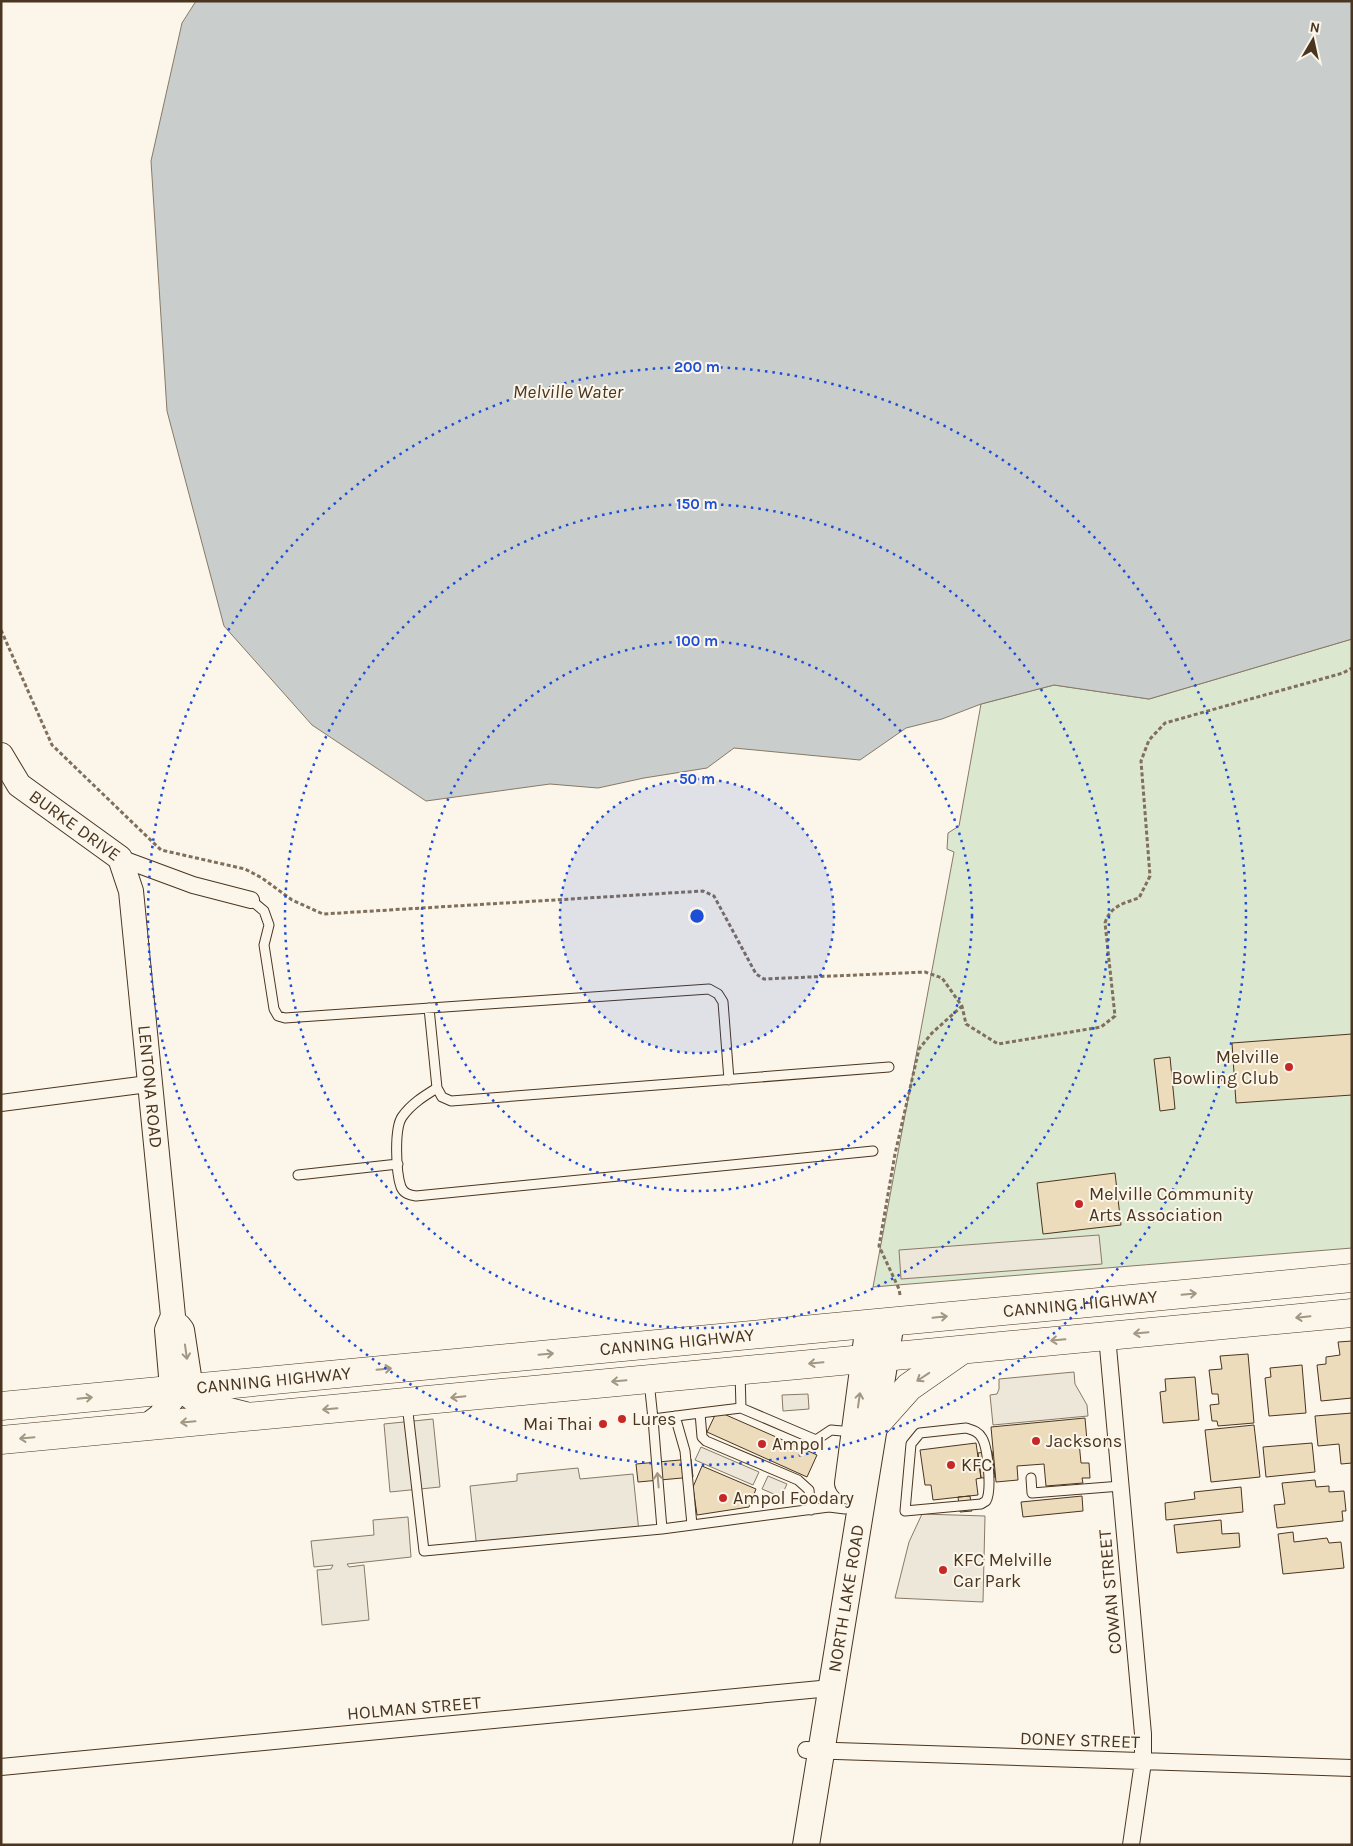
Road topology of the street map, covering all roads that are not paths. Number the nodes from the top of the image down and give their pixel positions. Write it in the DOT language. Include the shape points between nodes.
graph roads {
  1 [pos="1,755"];
  2 [pos="120,858"];
  3 [pos="251,900"];
  4 [pos="429,1008"];
  5 [pos="889,1067"];
  6 [pos="729,1080"];
  7 [pos="148,1084"];
  8 [pos="437,1088"];
  9 [pos="1,1103"];
  10 [pos="873,1151"];
  11 [pos="398,1164"];
  12 [pos="298,1175"];
  13 [pos="1352,1278"];
  14 [pos="1352,1313"];
  15 [pos="880,1323"];
  16 [pos="1107,1336"];
  17 [pos="963,1350"];
  18 [pos="875,1358"];
  19 [pos="740,1370"];
  20 [pos="649,1379"];
  21 [pos="179,1388"];
  22 [pos="407,1402"];
  23 [pos="1,1406"];
  24 [pos="741,1408"];
  25 [pos="700,1413"];
  26 [pos="254,1416"];
  27 [pos="675,1416"];
  28 [pos="654,1419"];
  29 [pos="147,1426"];
  30 [pos="865,1428"];
  31 [pos="1,1440"];
  32 [pos="1031,1478"];
  33 [pos="1121,1486"];
  34 [pos="845,1509"];
  35 [pos="811,1510"];
  36 [pos="905,1511"];
  37 [pos="692,1525"];
  38 [pos="662,1528"];
  39 [pos="824,1689"];
  40 [pos="814,1750"];
  41 [pos="1143,1762"];
  42 [pos="1,1767"];
  43 [pos="1352,1768"];
  44 [pos="792,1845"];
  45 [pos="806,1845"];
  46 [pos="1131,1845"];
  1 -- 2 [label="street, BURKE DRIVE" via="19,785"];
  2 -- 3 [label="street, BURKE DRIVE" via="193,886"];
  2 -- 7 [label="street, LENTONA ROAD" via="131,891"];
  3 -- 4 [label="lane" via="264,911 268,925 264,944 274,1009 278,1016"];
  4 -- 6 [label="lane" via="709,989 723,1002"];
  4 -- 8 [label="lane"];
  5 -- 6 [label="lane"];
  6 -- 8 [label="lane" via="451,1101 442,1097"];
  7 -- 9 [label="street"];
  7 -- 21 [label="street, LENTONA ROAD" via="173,1316 182,1330 189,1376"];
  8 -- 11 [label="lane" via="416,1101 401,1119 396,1138"];
  10 -- 11 [label="lane" via="416,1196 406,1194 401,1186"];
  11 -- 12 [label="lane"];
  15 -- 13 [label="highway, CANNING HIGHWAY, one-way"];
  14 -- 16 [label="highway, CANNING HIGHWAY, one-way"];
  15 -- 18 [label="main road, NORTH LAKE ROAD"];
  21 -- 15 [label="highway, CANNING HIGHWAY, one-way"];
  16 -- 17 [label="highway, CANNING HIGHWAY, one-way"];
  16 -- 33 [label="street, COWAN STREET"];
  17 -- 18 [label="highway, CANNING HIGHWAY"];
  17 -- 30 [label="highway, one-way" via="909,1387"];
  18 -- 19 [label="highway, CANNING HIGHWAY, one-way"];
  18 -- 30 [label="main road, NORTH LAKE ROAD"];
  19 -- 20 [label="highway, CANNING HIGHWAY"];
  19 -- 24 [label="lane"];
  20 -- 22 [label="highway, CANNING HIGHWAY, one-way"];
  20 -- 28 [label="lane"];
  23 -- 21 [label="highway, CANNING HIGHWAY, one-way"];
  21 -- 26 [label="street" via="197,1402"];
  21 -- 29 [label="street, LENTONA ROAD" via="160,1416"];
  22 -- 26 [label="highway, CANNING HIGHWAY, one-way"];
  22 -- 38 [label="lane" via="424,1552"];
  24 -- 25 [label="lane"];
  24 -- 30 [label="lane" via="816,1440 831,1430"];
  25 -- 27 [label="lane"];
  25 -- 35 [label="lane" via="702,1437 706,1441 798,1480 809,1490"];
  26 -- 29 [label="highway, CANNING HIGHWAY, one-way"];
  27 -- 28 [label="lane"];
  27 -- 37 [label="lane" via="685,1451"];
  38 -- 28 [label="lane, one-way"];
  29 -- 31 [label="highway, CANNING HIGHWAY, one-way"];
  30 -- 34 [label="main road, NORTH LAKE ROAD"];
  30 -- 39 [label="main road, NORTH LAKE ROAD"];
  32 -- 33 [label="lane" via="1032,1493"];
  33 -- 41 [label="street, COWAN STREET"];
  34 -- 35 [label="lane"];
  34 -- 39 [label="main road, NORTH LAKE ROAD"];
  35 -- 37 [label="lane"];
  36 -- 36 [label="lane" via="911,1444 915,1437 920,1433 966,1428 982,1436 990,1489 986,1501"];
  37 -- 38 [label="lane"];
  39 -- 40 [label="main road, NORTH LAKE ROAD"];
  39 -- 42 [label="street, HOLMAN STREET"];
  40 -- 41 [label="street, DONEY STREET"];
  40 -- 44 [label="main road, NORTH LAKE ROAD"];
  40 -- 45 [label="main road, NORTH LAKE ROAD"];
  41 -- 43 [label="street, DONEY STREET"];
  41 -- 46 [label="street, COWAN STREET"];
}
